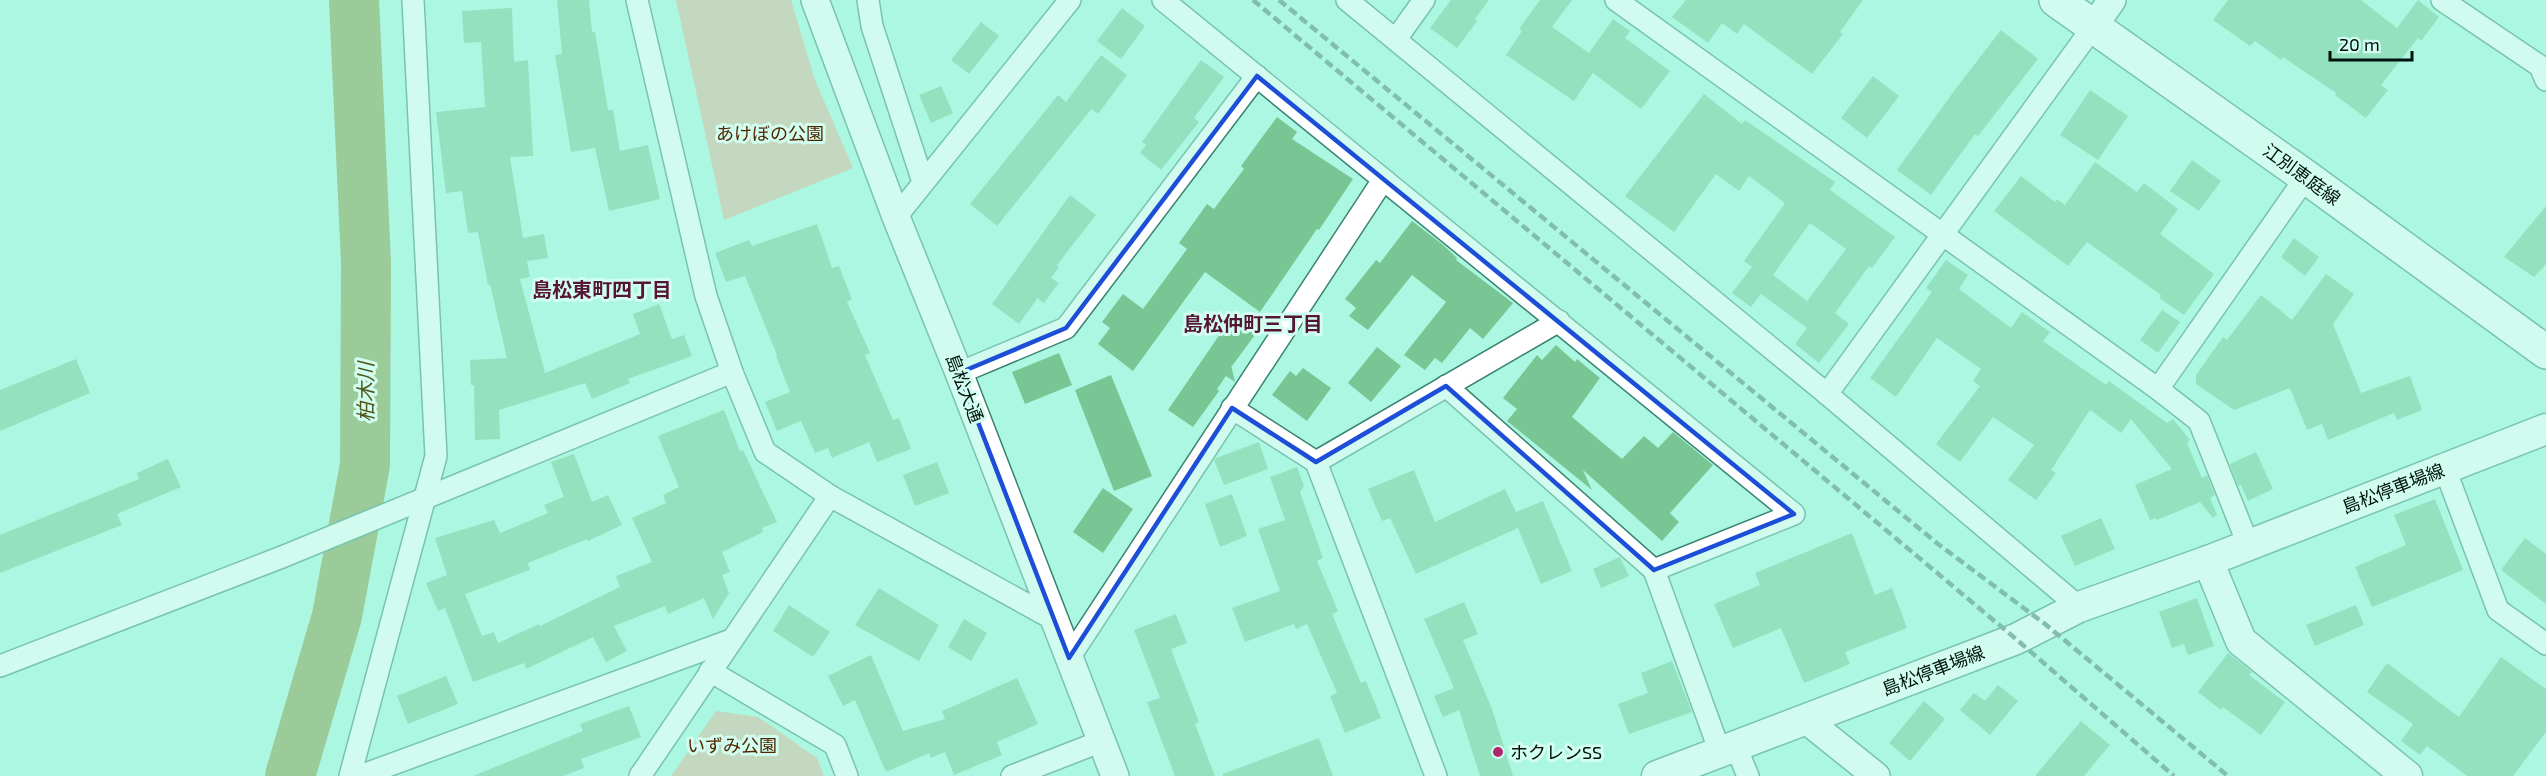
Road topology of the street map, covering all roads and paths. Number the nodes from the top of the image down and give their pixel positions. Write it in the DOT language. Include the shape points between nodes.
graph roads {
  1 [pos="413,0"];
  2 [pos="637,0"];
  3 [pos="815,0"];
  4 [pos="868,0"];
  5 [pos="1070,0"];
  6 [pos="1163,0"];
  7 [pos="1347,0"];
  8 [pos="1424,0"];
  9 [pos="1616,0"];
  10 [pos="2056,0"];
  11 [pos="2112,0"];
  12 [pos="2442,0"];
  13 [pos="2093,27"];
  14 [pos="1396,39"];
  15 [pos="2544,70"];
  16 [pos="1257,76"];
  17 [pos="2306,177"];
  18 [pos="1383,180"];
  19 [pos="923,182"];
  20 [pos="896,217"];
  21 [pos="1943,234"];
  22 [pos="1559,321"];
  23 [pos="2546,352"];
  24 [pos="732,372"];
  25 [pos="959,373"];
  26 [pos="1446,386"];
  27 [pos="2158,389"];
  28 [pos="1827,394"];
  29 [pos="1232,408"];
  30 [pos="2546,429"];
  31 [pos="1316,462"];
  32 [pos="2445,469"];
  33 [pos="830,496"];
  34 [pos="424,499"];
  35 [pos="2248,544"];
  36 [pos="2208,561"];
  37 [pos="1654,570"];
  38 [pos="2079,607"];
  39 [pos="1055,620"];
  40 [pos="731,640"];
  41 [pos="2546,644"];
  42 [pos="1069,658"];
  43 [pos="0,666"];
  44 [pos="710,671"];
  45 [pos="1805,718"];
  46 [pos="1102,741"];
  47 [pos="1728,749"];
  48 [pos="350,776"];
  49 [pos="360,776"];
  50 [pos="640,776"];
  51 [pos="847,776"];
  52 [pos="1012,776"];
  53 [pos="1115,776"];
  54 [pos="1436,776"];
  55 [pos="1657,776"];
  56 [pos="1748,776"];
  57 [pos="1876,776"];
  58 [pos="2407,776"];
  1 -- 34 [label="street" via="436,456"];
  2 -- 24 [label="street" via="706,296"];
  3 -- 20 [label="street, 島松大通"];
  4 -- 19 [label="street" via="872,26"];
  5 -- 19 [label="street"];
  6 -- 16 [label="street"];
  7 -- 14 [label="street"];
  8 -- 14 [label="street"];
  9 -- 21 [label="street"];
  10 -- 13 [label="main road, 江別恵庭線"];
  11 -- 13 [label="street"];
  12 -- 15 [label="street"];
  13 -- 17 [label="main road, 江別恵庭線"];
  13 -- 21 [label="street"];
  14 -- 28 [label="street"];
  16 -- 18 [label="street"];
  16 -- 25 [label="street" via="1066,328"];
  17 -- 23 [label="main road, 江別恵庭線"];
  17 -- 27 [label="street"];
  18 -- 22 [label="street"];
  18 -- 29 [label="street"];
  19 -- 20 [label="street"];
  20 -- 25 [label="street, 島松大通"];
  21 -- 27 [label="street"];
  21 -- 28 [label="street"];
  22 -- 26 [label="street"];
  22 -- 37 [label="street" via="1794,514"];
  24 -- 33 [label="street" via="765,452"];
  24 -- 34 [label="street"];
  25 -- 39 [label="street, 島松大通"];
  26 -- 31 [label="street"];
  26 -- 37 [label="street"];
  27 -- 35 [label="street" via="2199,421"];
  28 -- 38 [label="street"];
  29 -- 31 [label="street"];
  29 -- 42 [label="street"];
  30 -- 32 [label="main road, 島松停車場線"];
  31 -- 54 [label="street"];
  32 -- 35 [label="main road, 島松停車場線"];
  32 -- 41 [label="street" via="2498,610"];
  33 -- 39 [label="street"];
  33 -- 40 [label="street"];
  34 -- 43 [label="street"];
  34 -- 48 [label="street"];
  35 -- 36 [label="main road, 島松停車場線"];
  36 -- 38 [label="main road, 島松停車場線"];
  36 -- 58 [label="main road" via="2241,641"];
  37 -- 47 [label="street"];
  38 -- 45 [label="main road, 島松停車場線" via="2016,639"];
  39 -- 42 [label="street, 島松大通"];
  40 -- 44 [label="street"];
  40 -- 49 [label="street"];
  42 -- 46 [label="street, 島松大通"];
  44 -- 50 [label="street"];
  44 -- 51 [label="street" via="835,745"];
  45 -- 47 [label="main road, 島松停車場線"];
  45 -- 57 [label="street"];
  46 -- 52 [label="street"];
  46 -- 53 [label="street, 島松大通"];
  47 -- 55 [label="main road, 島松停車場線"];
  47 -- 56 [label="street"];
}
